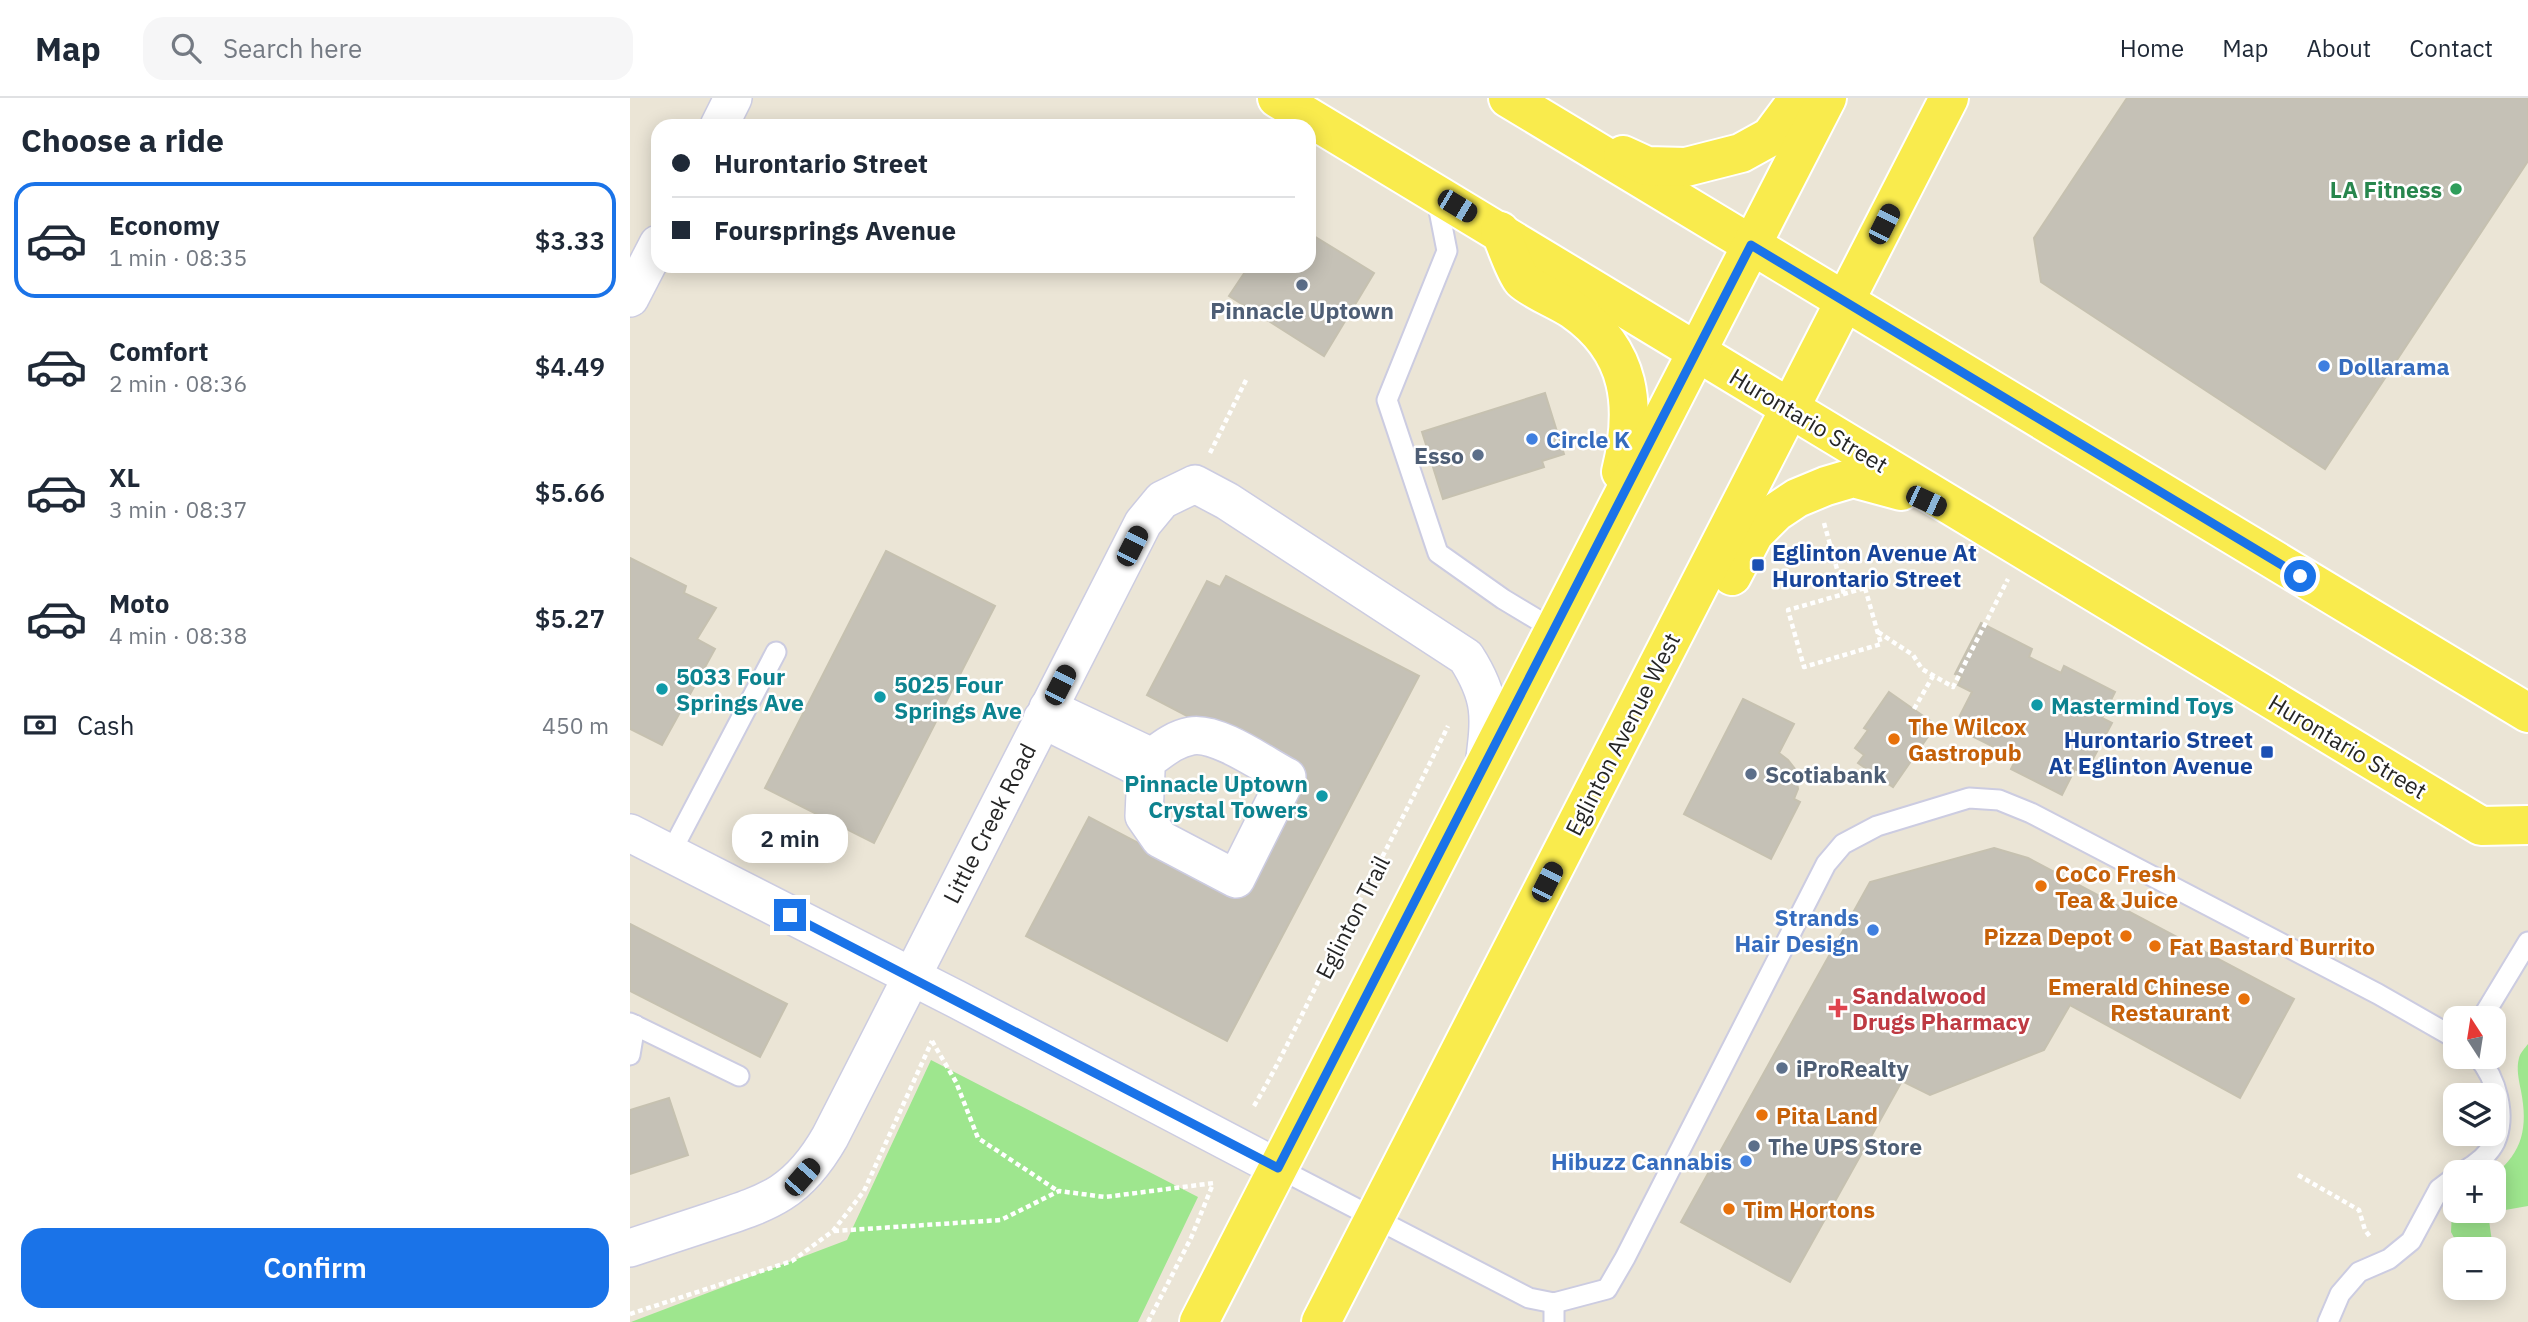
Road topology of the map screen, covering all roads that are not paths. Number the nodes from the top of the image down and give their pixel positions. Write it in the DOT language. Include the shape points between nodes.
graph roads {
  1 [pos="733,98"];
  2 [pos="1277,98"];
  3 [pos="1799,98"];
  4 [pos="1827,98"];
  5 [pos="1949,98"];
  6 [pos="1518,105"];
  7 [pos="722,119"];
  8 [pos="1312,119"];
  9 [pos="1316,122"];
  10 [pos="1436,194"];
  11 [pos="1500,231"];
  12 [pos="1751,245"];
  13 [pos="651,258"];
  14 [pos="630,298"];
  15 [pos="1844,302"];
  16 [pos="1696,351"];
  17 [pos="1790,408"];
  18 [pos="1609,522"];
  19 [pos="1988,529"];
  20 [pos="1553,629"];
  21 [pos="776,652"];
  22 [pos="1643,692"];
  23 [pos="2528,713"];
  24 [pos="1045,714"];
  25 [pos="1483,766"];
  26 [pos="2528,825"];
  27 [pos="630,833"];
  28 [pos="670,854"];
  29 [pos="2528,942"];
  30 [pos="910,976"];
  31 [pos="2489,1006"];
  32 [pos="633,1024"];
  33 [pos="2443,1031"];
  34 [pos="630,1055"];
  35 [pos="2486,1069"];
  36 [pos="739,1076"];
  37 [pos="2481,1160"];
  38 [pos="1278,1168"];
  39 [pos="2443,1187"];
  40 [pos="1375,1218"];
  41 [pos="630,1248"];
  42 [pos="1554,1313"];
  43 [pos="1199,1322"];
  44 [pos="1321,1322"];
  45 [pos="2328,1322"];
  1 -- 7 [label="street"];
  2 -- 8 [label="main road, Hurontario Street"];
  3 -- 6 [label="main road" via="1770,137 1741,153 1686,167 1647,166"];
  4 -- 12 [label="main road"];
  5 -- 15 [label="main road, Eglinton Avenue West"];
  6 -- 12 [label="main road"];
  9 -- 10 [label="main road, Hurontario Street"];
  10 -- 11 [label="main road, Hurontario Street"];
  10 -- 20 [label="lane" via="1447,251 1387,400 1438,553"];
  11 -- 16 [label="main road, Hurontario Street"];
  11 -- 18 [label="main road" via="1522,280 1574,311 1604,337 1627,385 1631,419"];
  12 -- 15 [label="main road"];
  12 -- 16 [label="main road"];
  13 -- 14 [label="street"];
  15 -- 17 [label="main road, Eglinton Avenue West"];
  15 -- 23 [label="main road"];
  16 -- 17 [label="main road, Hurontario Street"];
  16 -- 18 [label="main road"];
  17 -- 19 [label="main road, Hurontario Street"];
  17 -- 22 [label="main road, Eglinton Avenue West"];
  18 -- 20 [label="main road"];
  19 -- 22 [label="main road" via="1901,491 1853,478 1797,498 1754,534 1684,671"];
  19 -- 26 [label="main road, Hurontario Street" via="2481,826"];
  20 -- 25 [label="main road"];
  21 -- 28 [label="lane"];
  22 -- 40 [label="main road, Eglinton Avenue West"];
  24 -- 24 [label="street" via="1146,771 1144,816 1160,839 1236,879 1287,777 1212,738 1193,735 1152,757"];
  24 -- 25 [label="street, Little Creek Road" via="1143,523 1161,500 1195,484 1466,657 1478,676 1489,712"];
  24 -- 30 [label="street, Little Creek Road"];
  25 -- 38 [label="main road"];
  27 -- 28 [label="street"];
  28 -- 30 [label="street"];
  29 -- 31 [label="lane"];
  30 -- 38 [label="street"];
  30 -- 41 [label="street, Little Creek Road" via="830,1137 802,1177 762,1205"];
  32 -- 34 [label="lane"];
  32 -- 36 [label="lane"];
  33 -- 42 [label="lane" via="1999,800 1969,798 1877,826 1843,844 1826,864 1614,1279 1607,1289"];
  35 -- 37 [label="lane" via="2496,1088 2500,1117 2495,1142"];
  38 -- 40 [label="lane"];
  38 -- 43 [label="main road"];
  39 -- 45 [label="lane" via="2411,1241 2389,1259 2358,1272 2340,1294"];
  40 -- 42 [label="lane"];
  40 -- 44 [label="main road, Eglinton Avenue West"];
}
